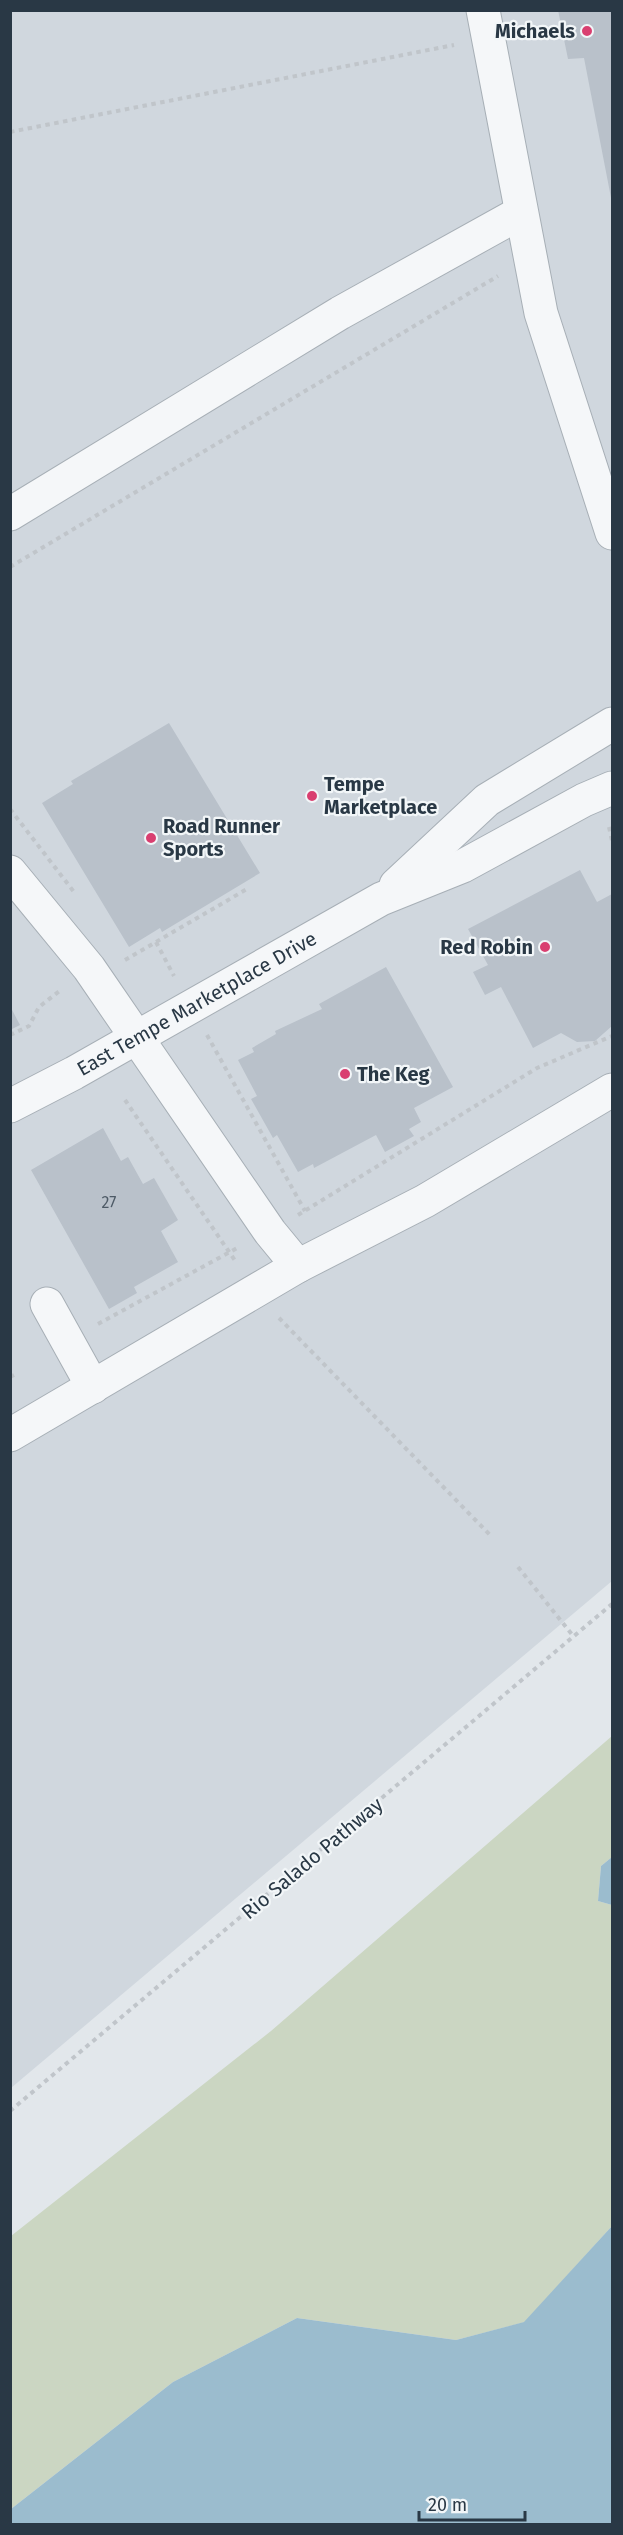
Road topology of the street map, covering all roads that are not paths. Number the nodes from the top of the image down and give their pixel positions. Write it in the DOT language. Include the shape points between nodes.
graph roads {
  1 [pos="486,24"];
  2 [pos="520,213"];
  3 [pos="10,514"];
  4 [pos="612,533"];
  5 [pos="612,724"];
  6 [pos="612,788"];
  7 [pos="10,872"];
  8 [pos="381,899"];
  9 [pos="137,1036"];
  10 [pos="612,1090"];
  11 [pos="10,1106"];
  12 [pos="298,1266"];
  13 [pos="47,1304"];
  14 [pos="93,1387"];
  15 [pos="10,1435"];
  1 -- 2 [label="lane"];
  2 -- 3 [label="lane" via="340,313"];
  2 -- 4 [label="lane" via="541,313"];
  5 -- 8 [label="lane, East Tempe Marketplace Drive" via="487,800"];
  6 -- 8 [label="lane, East Tempe Marketplace Drive" via="463,866"];
  7 -- 9 [label="lane" via="89,968"];
  8 -- 9 [label="lane, East Tempe Marketplace Drive"];
  9 -- 11 [label="lane, East Tempe Marketplace Drive"];
  9 -- 12 [label="lane" via="270,1232"];
  10 -- 12 [label="lane" via="425,1202"];
  12 -- 14 [label="lane"];
  13 -- 14 [label="lane"];
  14 -- 15 [label="lane"];
}
